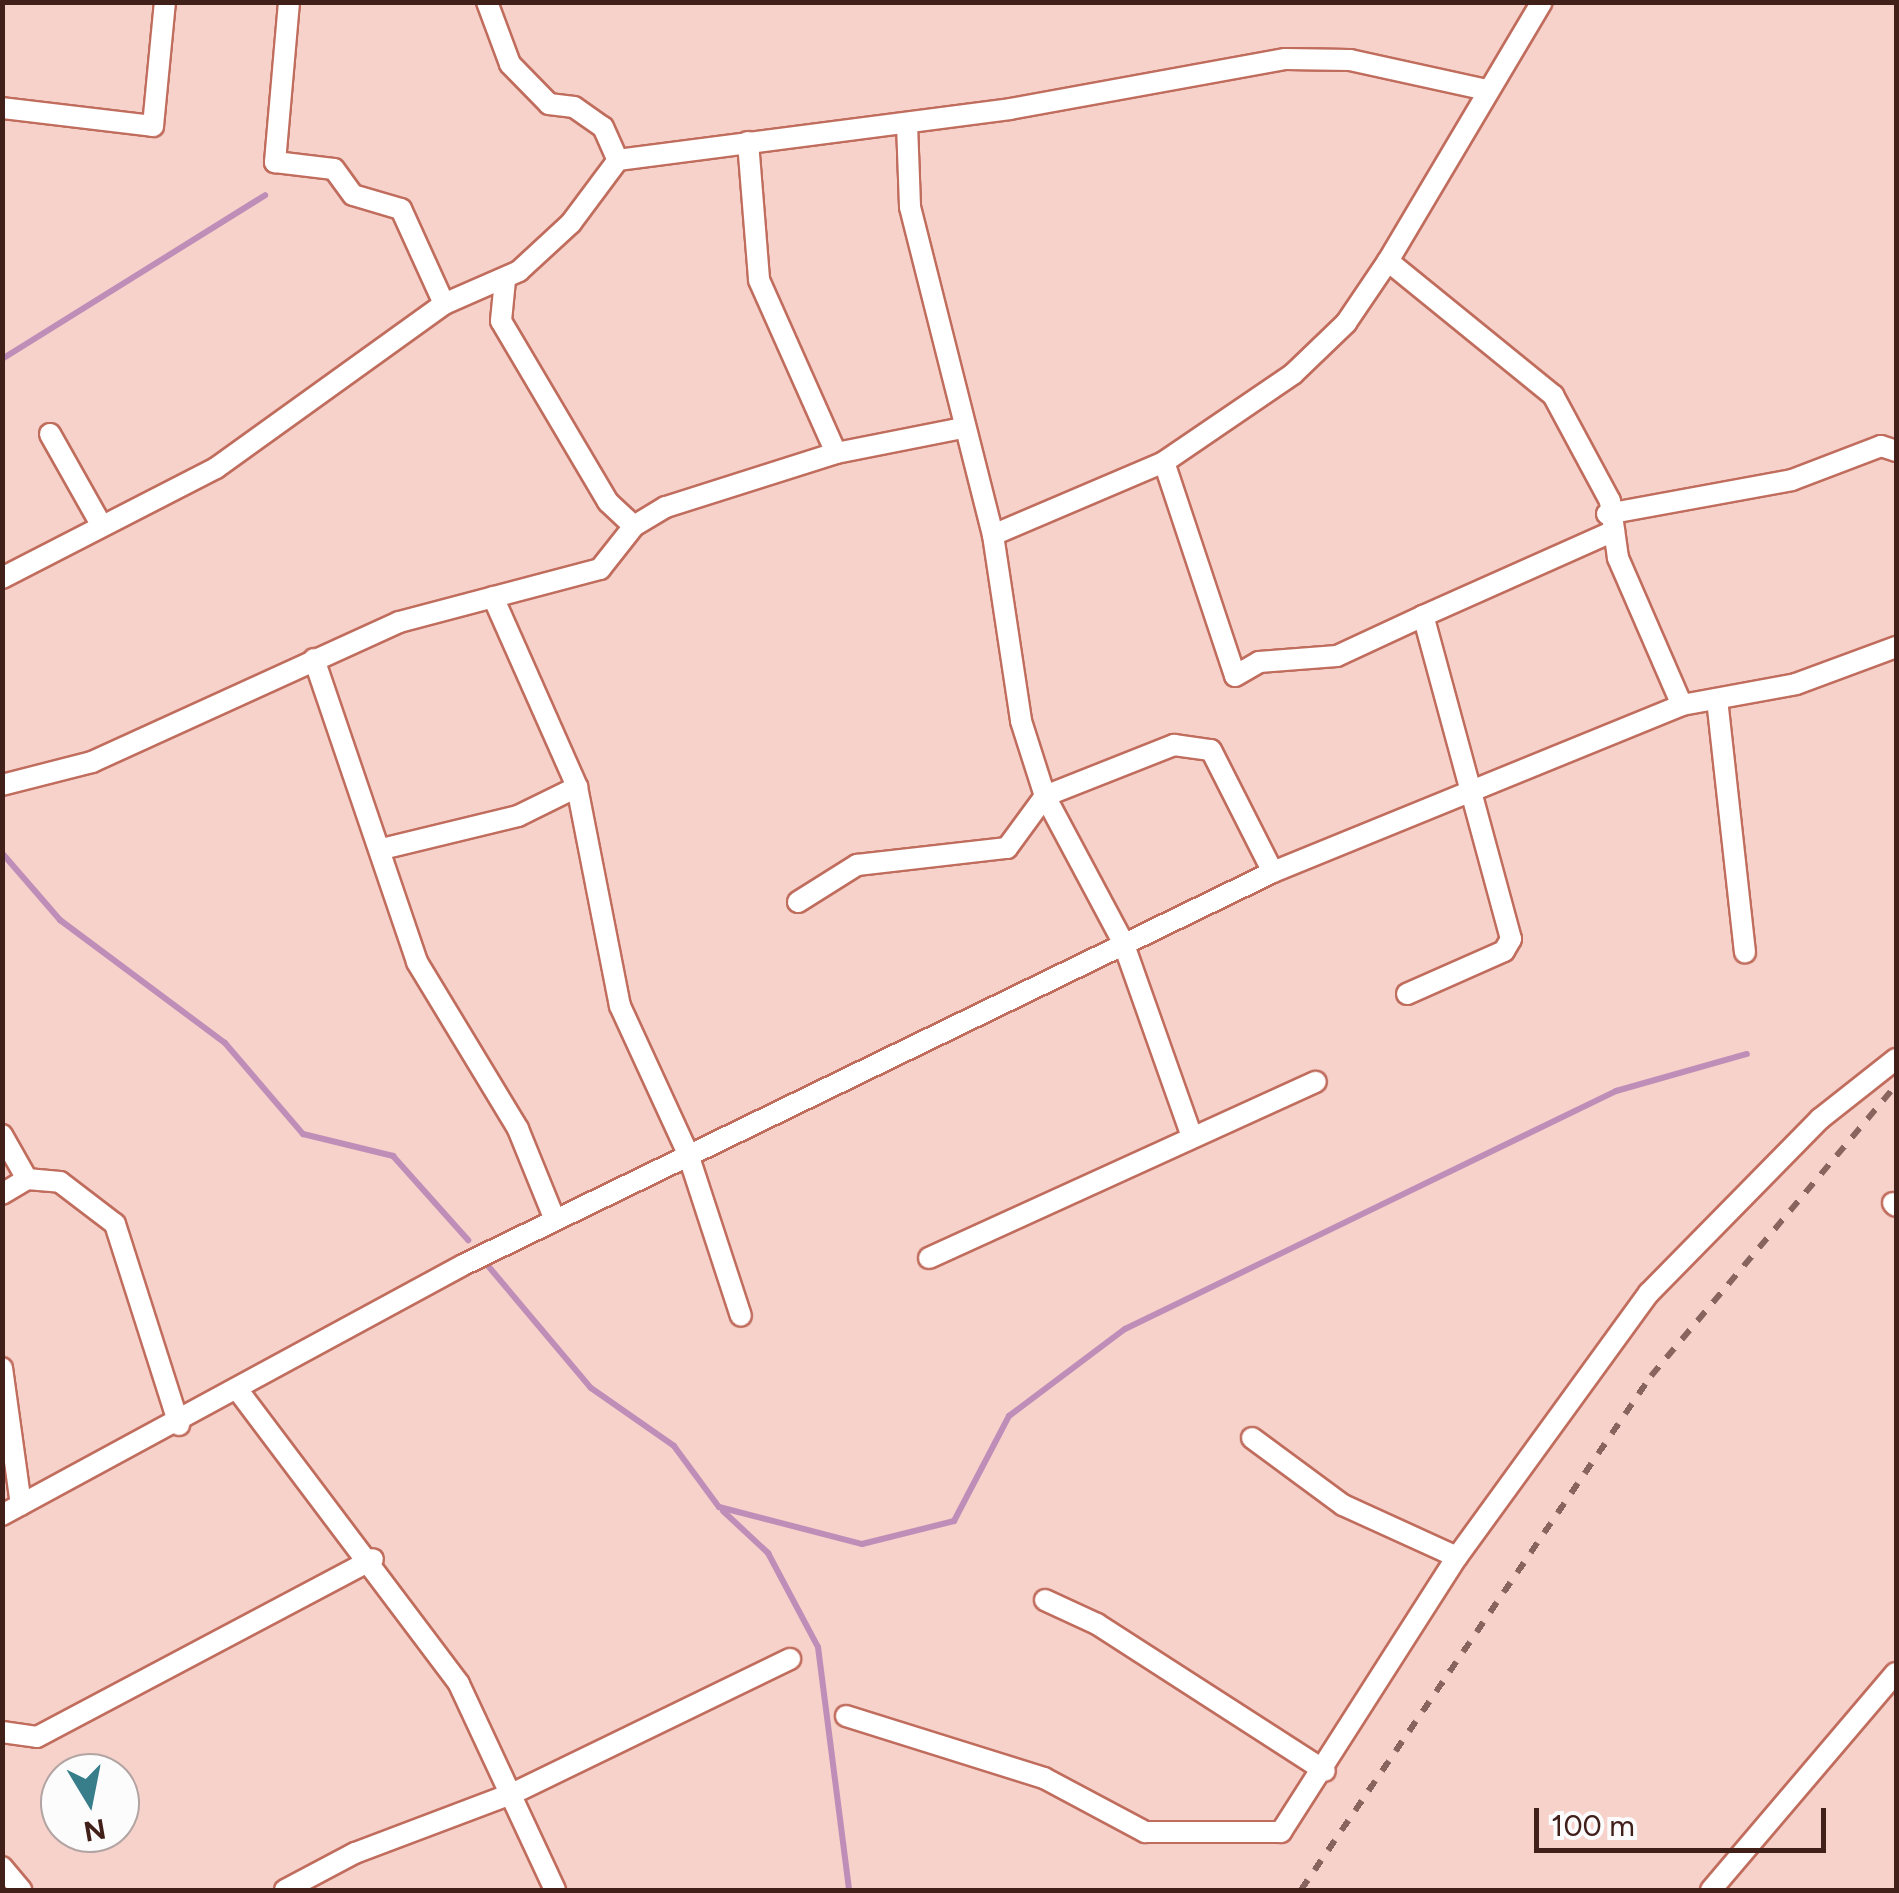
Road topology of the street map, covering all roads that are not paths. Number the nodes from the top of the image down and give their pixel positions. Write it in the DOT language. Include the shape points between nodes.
graph roads {
  1 [pos="165,2"];
  2 [pos="289,2"];
  3 [pos="487,2"];
  4 [pos="1533,5"];
  5 [pos="1487,90"];
  6 [pos="2,108"];
  7 [pos="908,124"];
  8 [pos="748,142"];
  9 [pos="618,160"];
  10 [pos="1388,261"];
  11 [pos="505,280"];
  12 [pos="444,304"];
  13 [pos="962,428"];
  14 [pos="50,434"];
  15 [pos="1896,451"];
  16 [pos="836,453"];
  17 [pos="1164,462"];
  18 [pos="99,520"];
  19 [pos="1611,522"];
  20 [pos="634,526"];
  21 [pos="993,534"];
  22 [pos="2,578"];
  23 [pos="493,597"];
  24 [pos="1422,616"];
  25 [pos="1896,648"];
  26 [pos="314,658"];
  27 [pos="1717,700"];
  28 [pos="1682,705"];
  29 [pos="2,785"];
  30 [pos="1476,785"];
  31 [pos="577,787"];
  32 [pos="1046,796"];
  33 [pos="382,849"];
  34 [pos="1273,872"];
  35 [pos="798,902"];
  36 [pos="1124,942"];
  37 [pos="1745,952"];
  38 [pos="1407,994"];
  39 [pos="1896,1058"];
  40 [pos="1316,1082"];
  41 [pos="2,1134"];
  42 [pos="1191,1134"];
  43 [pos="688,1154"];
  44 [pos="27,1179"];
  45 [pos="2,1194"];
  46 [pos="555,1220"];
  47 [pos="929,1258"];
  48 [pos="741,1316"];
  49 [pos="2,1368"];
  50 [pos="240,1393"];
  51 [pos="180,1425"];
  52 [pos="1252,1438"];
  53 [pos="12,1510"];
  54 [pos="1457,1557"];
  55 [pos="373,1558"];
  56 [pos="1045,1600"];
  57 [pos="790,1658"];
  58 [pos="1896,1673"];
  59 [pos="846,1716"];
  60 [pos="2,1732"];
  61 [pos="1325,1771"];
  62 [pos="514,1793"];
  63 [pos="2,1867"];
  64 [pos="21,1890"];
  65 [pos="284,1890"];
  66 [pos="555,1890"];
  67 [pos="1711,1890"];
  1 -- 6 [label="street" via="153,126"];
  2 -- 12 [label="street" via="275,162 334,170 353,196 401,209"];
  3 -- 9 [label="street" via="510,64 548,104 603,127"];
  4 -- 5 [label="street"];
  5 -- 7 [label="street" via="1350,60 1286,59"];
  5 -- 10 [label="street"];
  7 -- 8 [label="street"];
  7 -- 13 [label="street" via="910,207"];
  8 -- 9 [label="street"];
  8 -- 16 [label="street" via="759,280"];
  9 -- 11 [label="street" via="571,223"];
  10 -- 17 [label="street" via="1346,323 1293,374"];
  10 -- 19 [label="street" via="1553,396 1610,501"];
  11 -- 12 [label="street"];
  11 -- 20 [label="street" via="501,321 608,502"];
  12 -- 18 [label="street" via="216,468"];
  13 -- 16 [label="street"];
  13 -- 21 [label="street"];
  14 -- 18 [label="street"];
  15 -- 19 [label="street" via="1881,446 1792,480"];
  16 -- 20 [label="street"];
  17 -- 21 [label="street"];
  17 -- 24 [label="street" via="1235,676 1259,662 1337,656"];
  18 -- 22 [label="street"];
  19 -- 24 [label="street"];
  19 -- 28 [label="street"];
  20 -- 23 [label="street" via="600,570"];
  21 -- 32 [label="street" via="1006,658"];
  23 -- 26 [label="street" via="399,622"];
  23 -- 31 [label="street"];
  24 -- 30 [label="street"];
  25 -- 27 [label="street"];
  26 -- 29 [label="street" via="92,762"];
  26 -- 33 [label="street"];
  27 -- 28 [label="street"];
  27 -- 37 [label="street"];
  28 -- 30 [label="street"];
  30 -- 34 [label="street"];
  30 -- 38 [label="street" via="1511,939 1504,951"];
  31 -- 33 [label="street" via="518,816"];
  31 -- 43 [label="street" via="620,1006"];
  32 -- 34 [label="street" via="1174,745 1211,750"];
  32 -- 35 [label="street" via="1007,848 857,865"];
  32 -- 36 [label="street"];
  33 -- 46 [label="street" via="417,962 518,1129"];
  34 -- 36 [label="street"];
  36 -- 42 [label="street"];
  36 -- 43 [label="street"];
  39 -- 54 [label="street" via="1820,1119 1649,1293"];
  40 -- 42 [label="street"];
  41 -- 44 [label="street"];
  42 -- 47 [label="street"];
  43 -- 46 [label="street"];
  43 -- 48 [label="street"];
  44 -- 45 [label="street"];
  44 -- 51 [label="street" via="60,1182 115,1224"];
  46 -- 50 [label="street"];
  49 -- 53 [label="street"];
  50 -- 51 [label="street"];
  50 -- 55 [label="street"];
  51 -- 53 [label="street"];
  52 -- 54 [label="street" via="1343,1504"];
  54 -- 61 [label="street"];
  55 -- 60 [label="street" via="37,1736"];
  55 -- 62 [label="street" via="459,1684"];
  56 -- 61 [label="street" via="1097,1624"];
  57 -- 62 [label="street"];
  58 -- 67 [label="street"];
  59 -- 61 [label="street" via="1044,1778 1146,1832 1282,1832"];
  62 -- 65 [label="street" via="354,1853"];
  62 -- 66 [label="street"];
  63 -- 64 [label="street"];
}
